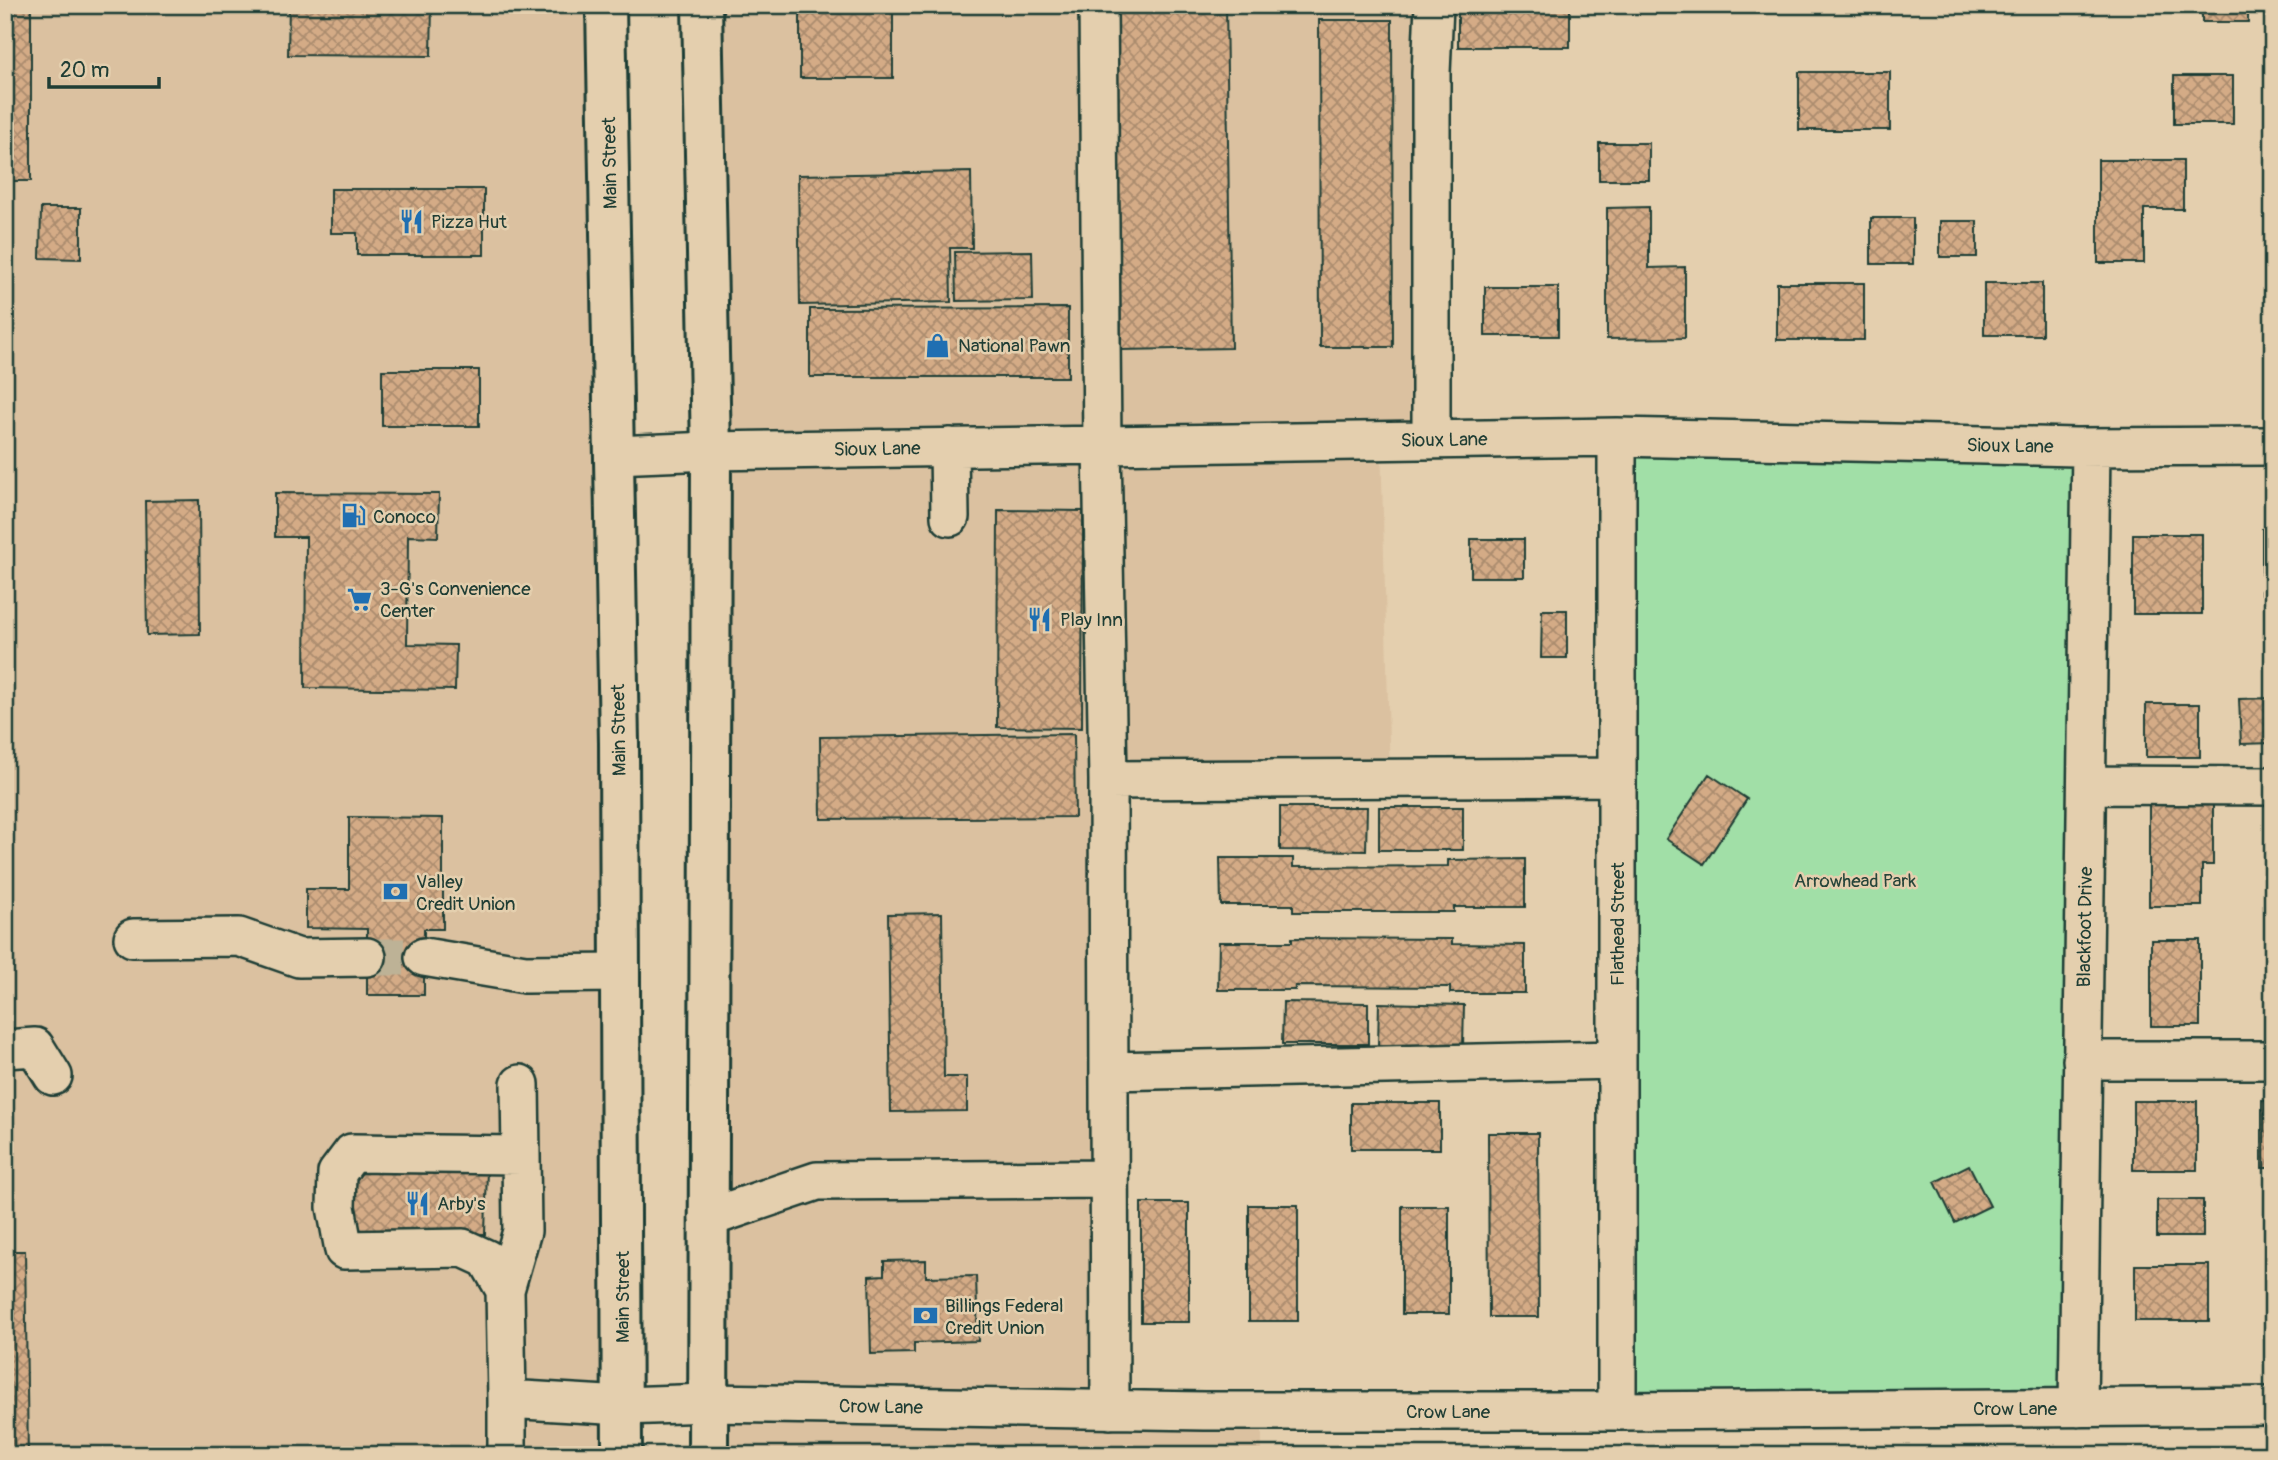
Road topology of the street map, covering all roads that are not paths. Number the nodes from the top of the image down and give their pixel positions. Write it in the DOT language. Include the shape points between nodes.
graph roads {
  1 [pos="606,5"];
  2 [pos="702,5"];
  3 [pos="1098,5"];
  4 [pos="1434,5"];
  5 [pos="1617,437"];
  6 [pos="1431,439"];
  7 [pos="1102,445"];
  8 [pos="2273,446"];
  9 [pos="949,447"];
  10 [pos="2091,447"];
  11 [pos="711,451"];
  12 [pos="614,454"];
  13 [pos="950,517"];
  14 [pos="1617,777"];
  15 [pos="1108,780"];
  16 [pos="2087,785"];
  17 [pos="2273,786"];
  18 [pos="133,938"];
  19 [pos="367,957"];
  20 [pos="424,957"];
  21 [pos="620,972"];
  22 [pos="5,1049"];
  23 [pos="1617,1060"];
  24 [pos="2082,1060"];
  25 [pos="2273,1060"];
  26 [pos="1109,1071"];
  27 [pos="53,1076"];
  28 [pos="520,1084"];
  29 [pos="521,1155"];
  30 [pos="1109,1179"];
  31 [pos="708,1218"];
  32 [pos="505,1290"];
  33 [pos="507,1399"];
  34 [pos="708,1403"];
  35 [pos="623,1406"];
  36 [pos="2273,1406"];
  37 [pos="2078,1408"];
  38 [pos="1110,1409"];
  39 [pos="1617,1411"];
  40 [pos="506,1455"];
  41 [pos="622,1455"];
  42 [pos="708,1455"];
  1 -- 12 [label="main road, Main Street"];
  2 -- 11 [label="main road"];
  3 -- 7 [label="street"];
  4 -- 6 [label="street"];
  5 -- 6 [label="street, Sioux Lane"];
  5 -- 10 [label="street, Sioux Lane"];
  5 -- 14 [label="street, Flathead Street"];
  6 -- 7 [label="street, Sioux Lane"];
  7 -- 9 [label="street, Sioux Lane"];
  7 -- 15 [label="street"];
  8 -- 10 [label="street, Sioux Lane"];
  9 -- 11 [label="street, Sioux Lane"];
  9 -- 13 [label="street"];
  10 -- 16 [label="street, Blackfoot Drive"];
  11 -- 12 [label="street, Sioux Lane"];
  11 -- 31 [label="main road"];
  12 -- 21 [label="main road, Main Street"];
  14 -- 15 [label="street"];
  14 -- 23 [label="street, Flathead Street"];
  15 -- 26 [label="street"];
  16 -- 17 [label="street"];
  16 -- 24 [label="street, Blackfoot Drive"];
  18 -- 19 [label="street" via="239,937 299,958"];
  20 -- 21 [label="street" via="525,974"];
  21 -- 35 [label="main road, Main Street"];
  22 -- 27 [label="street" via="35,1047"];
  23 -- 26 [label="street"];
  23 -- 39 [label="street, Flathead Street"];
  24 -- 25 [label="street"];
  24 -- 37 [label="street, Blackfoot Drive"];
  26 -- 30 [label="street"];
  28 -- 29 [label="street"];
  29 -- 32 [label="street" via="522,1231"];
  29 -- 32 [label="street" via="352,1153 337,1173 335,1207 344,1250 463,1248 487,1259"];
  30 -- 31 [label="street" via="817,1181"];
  30 -- 38 [label="street"];
  31 -- 34 [label="main road"];
  32 -- 33 [label="street"];
  33 -- 35 [label="street, Crow Lane"];
  33 -- 40 [label="street"];
  34 -- 35 [label="street, Crow Lane"];
  34 -- 38 [label="street, Crow Lane"];
  34 -- 42 [label="main road"];
  35 -- 41 [label="main road, Main Street"];
  36 -- 37 [label="street, Crow Lane"];
  37 -- 39 [label="street, Crow Lane"];
  38 -- 39 [label="street, Crow Lane"];
}
